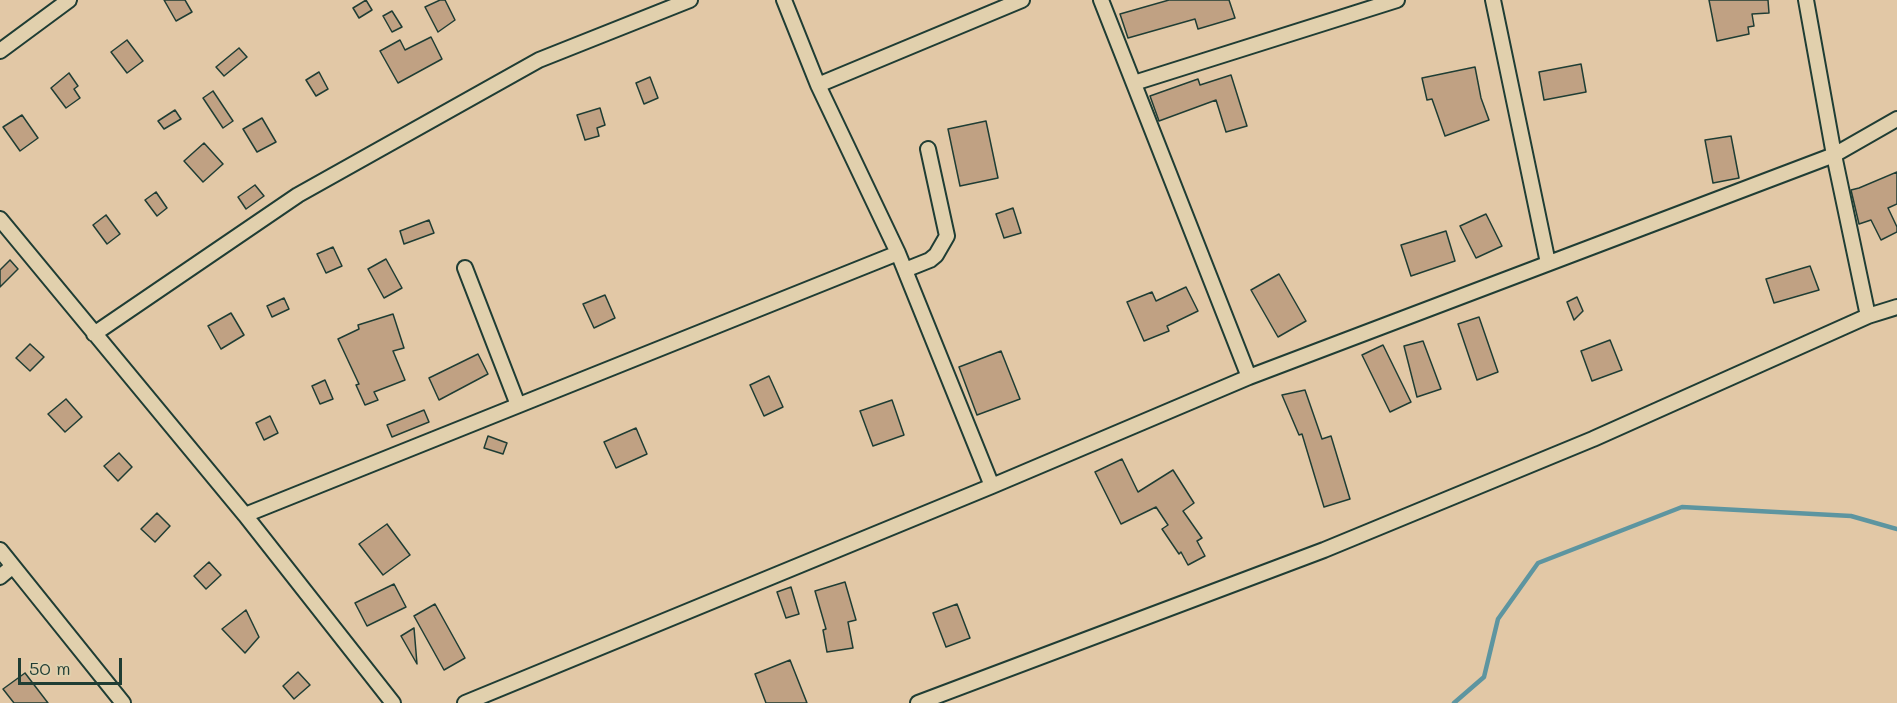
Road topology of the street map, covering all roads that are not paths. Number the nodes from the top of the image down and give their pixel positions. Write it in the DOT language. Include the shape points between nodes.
graph roads {
  1 [pos="69,0"];
  2 [pos="690,0"];
  3 [pos="784,0"];
  4 [pos="1022,0"];
  5 [pos="1101,0"];
  6 [pos="1397,0"];
  7 [pos="1493,0"];
  8 [pos="1806,0"];
  9 [pos="0,51"];
  10 [pos="1134,83"];
  11 [pos="818,85"];
  12 [pos="1897,118"];
  13 [pos="928,149"];
  14 [pos="1834,155"];
  15 [pos="0,219"];
  16 [pos="898,253"];
  17 [pos="1548,263"];
  18 [pos="465,268"];
  19 [pos="905,270"];
  20 [pos="1897,307"];
  21 [pos="1868,316"];
  22 [pos="94,334"];
  23 [pos="1249,377"];
  24 [pos="518,405"];
  25 [pos="992,486"];
  26 [pos="245,515"];
  27 [pos="0,550"];
  28 [pos="13,566"];
  29 [pos="0,577"];
  30 [pos="123,703"];
  31 [pos="393,703"];
  32 [pos="465,703"];
  33 [pos="918,703"];
  1 -- 9 [label="street"];
  2 -- 22 [label="street" via="539,60 298,195"];
  3 -- 11 [label="street"];
  4 -- 11 [label="street"];
  5 -- 10 [label="street"];
  6 -- 10 [label="street"];
  7 -- 17 [label="street"];
  8 -- 14 [label="street"];
  10 -- 23 [label="street"];
  11 -- 16 [label="street"];
  12 -- 14 [label="street"];
  13 -- 19 [label="street" via="947,236 930,260"];
  14 -- 17 [label="street"];
  14 -- 21 [label="street"];
  15 -- 22 [label="street"];
  16 -- 19 [label="street"];
  16 -- 24 [label="street"];
  17 -- 23 [label="street"];
  18 -- 24 [label="street"];
  19 -- 25 [label="street"];
  20 -- 21 [label="street"];
  21 -- 33 [label="street" via="1593,439 1335,545"];
  22 -- 26 [label="street"];
  23 -- 25 [label="street"];
  24 -- 26 [label="street"];
  25 -- 32 [label="street"];
  26 -- 31 [label="street"];
  27 -- 28 [label="street"];
  28 -- 29 [label="street"];
  28 -- 30 [label="street"];
}
